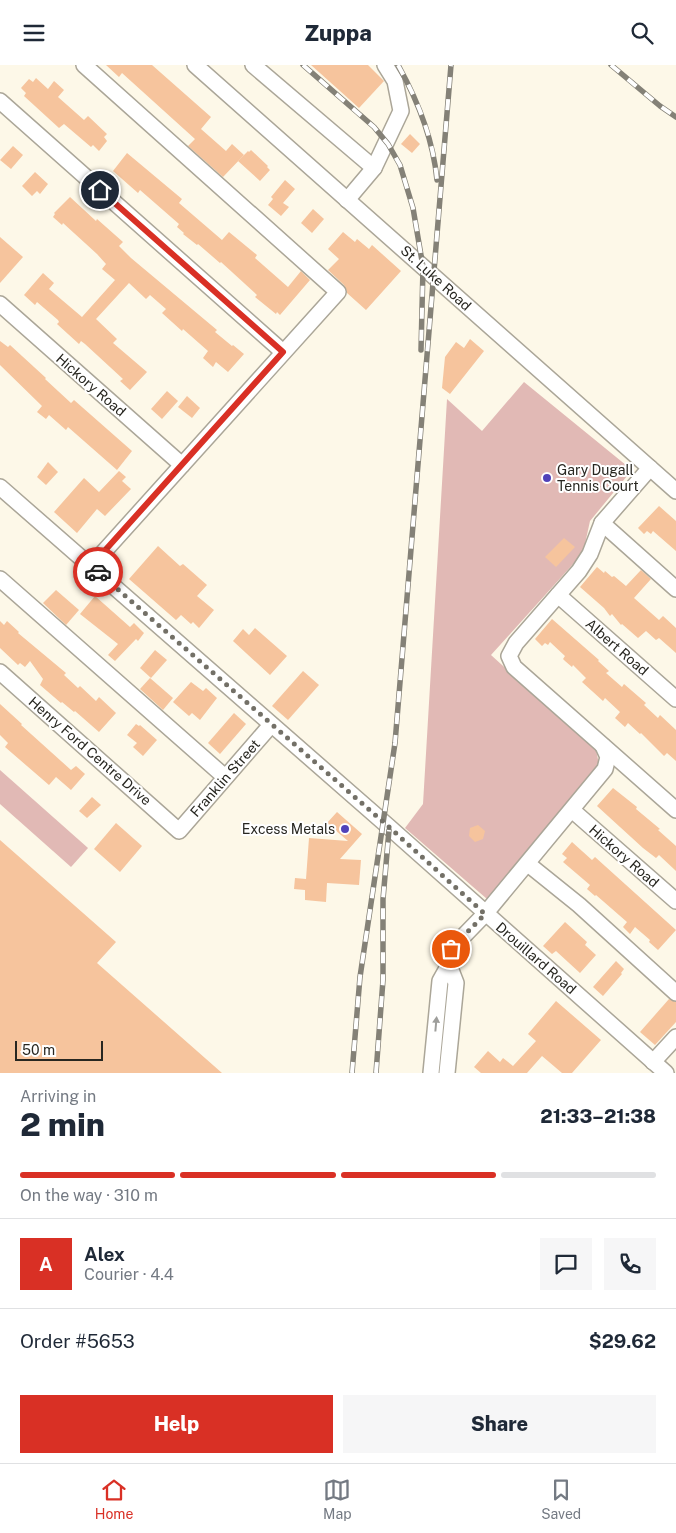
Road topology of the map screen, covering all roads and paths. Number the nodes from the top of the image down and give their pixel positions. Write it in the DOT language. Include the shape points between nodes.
graph roads {
  1 [pos="84,65"];
  2 [pos="195,65"];
  3 [pos="253,65"];
  4 [pos="386,65"];
  5 [pos="0,101"];
  6 [pos="374,168"];
  7 [pos="347,199"];
  8 [pos="0,304"];
  9 [pos="283,352"];
  10 [pos="182,465"];
  11 [pos="650,468"];
  12 [pos="0,487"];
  13 [pos="676,491"];
  14 [pos="602,523"];
  15 [pos="91,566"];
  16 [pos="0,579"];
  17 [pos="676,589"];
  18 [pos="558,595"];
  19 [pos="0,672"];
  20 [pos="676,699"];
  21 [pos="272,725"];
  22 [pos="603,746"];
  23 [pos="225,777"];
  24 [pos="572,810"];
  25 [pos="676,810"];
  26 [pos="180,831"];
  27 [pos="528,863"];
  28 [pos="676,901"];
  29 [pos="485,914"];
  30 [pos="449,965"];
  31 [pos="676,993"];
  32 [pos="676,1037"];
  33 [pos="653,1062"];
  34 [pos="431,1073"];
  35 [pos="447,1073"];
  36 [pos="666,1073"];
  1 -- 9 [label="street" via="338,292"];
  2 -- 7 [label="street, St. Luke Road"];
  3 -- 6 [label="street"];
  4 -- 6 [label="street" via="395,81 401,111"];
  5 -- 9 [label="street"];
  6 -- 7 [label="street"];
  7 -- 11 [label="street, St. Luke Road"];
  8 -- 10 [label="street, Hickory Road"];
  9 -- 10 [label="street"];
  10 -- 15 [label="street"];
  11 -- 13 [label="street, St. Luke Road"];
  11 -- 14 [label="street"];
  12 -- 15 [label="street, Drouillard Road"];
  14 -- 17 [label="street"];
  14 -- 18 [label="street" via="590,554"];
  15 -- 21 [label="street, Drouillard Road"];
  16 -- 23 [label="street"];
  18 -- 20 [label="street, Albert Road"];
  18 -- 22 [label="street" via="516,643 509,656 510,661"];
  19 -- 26 [label="street, Henry Ford Centre Drive"];
  21 -- 23 [label="street, Franklin Street"];
  21 -- 29 [label="street, Drouillard Road"];
  22 -- 24 [label="street" via="608,757 604,769"];
  22 -- 25 [label="street"];
  23 -- 26 [label="street, Franklin Street"];
  24 -- 27 [label="street"];
  24 -- 28 [label="street, Hickory Road"];
  27 -- 29 [label="street"];
  27 -- 31 [label="street"];
  29 -- 30 [label="street" via="451,949"];
  29 -- 33 [label="street, Drouillard Road"];
  34 -- 30 [label="street, one-way" via="440,981"];
  30 -- 35 [label="street" via="456,983"];
  32 -- 33 [label="street"];
  33 -- 36 [label="street, Drouillard Road"];
}
